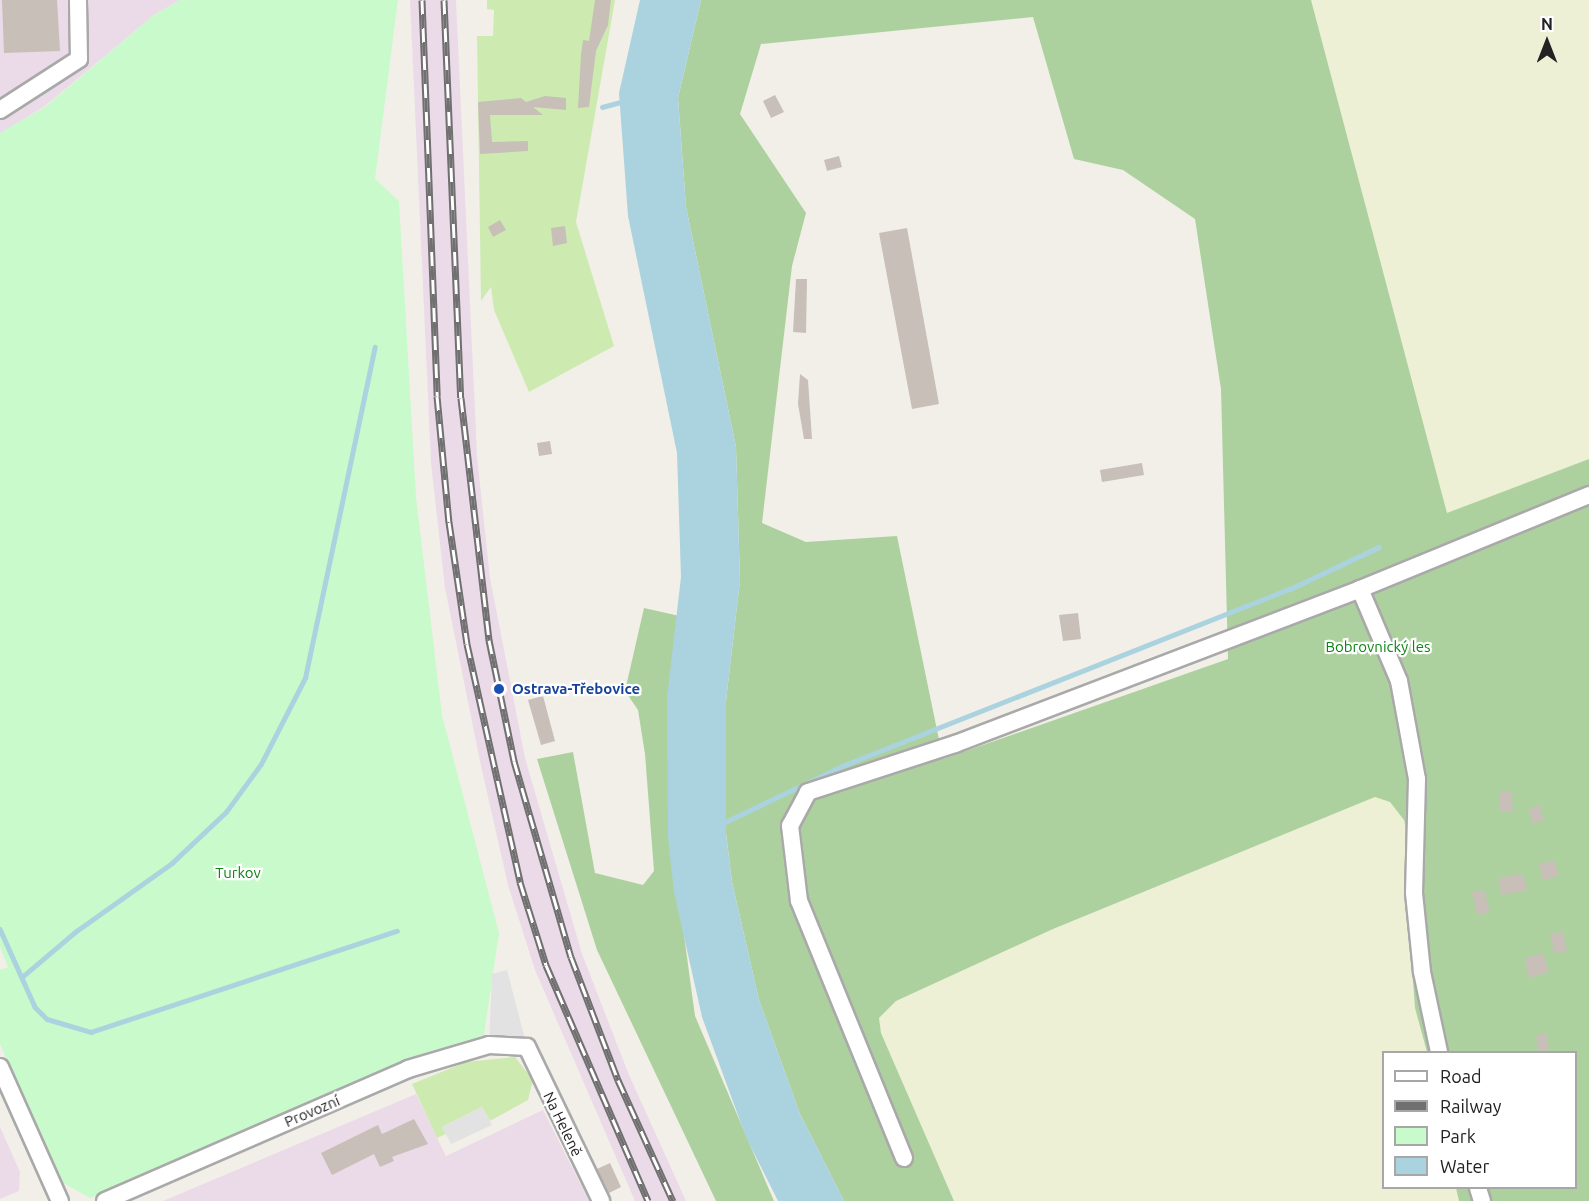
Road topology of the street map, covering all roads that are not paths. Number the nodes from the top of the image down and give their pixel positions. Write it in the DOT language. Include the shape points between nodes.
graph roads {
  1 [pos="78,0"];
  2 [pos="0,110"];
  3 [pos="1589,495"];
  4 [pos="1360,589"];
  5 [pos="527,1047"];
  6 [pos="1439,1051"];
  7 [pos="0,1067"];
  8 [pos="904,1158"];
  9 [pos="60,1201"];
  10 [pos="105,1201"];
  11 [pos="601,1201"];
  1 -- 2 [label="street" via="79,59"];
  3 -- 4 [label="street"];
  4 -- 6 [label="street" via="1399,681 1415,768 1414,893 1422,972"];
  4 -- 8 [label="street" via="955,744 808,792 790,826 799,901"];
  5 -- 10 [label="street, Provozní" via="489,1045 408,1069"];
  5 -- 11 [label="street, Na Heleně"];
  7 -- 9 [label="street"];
}
